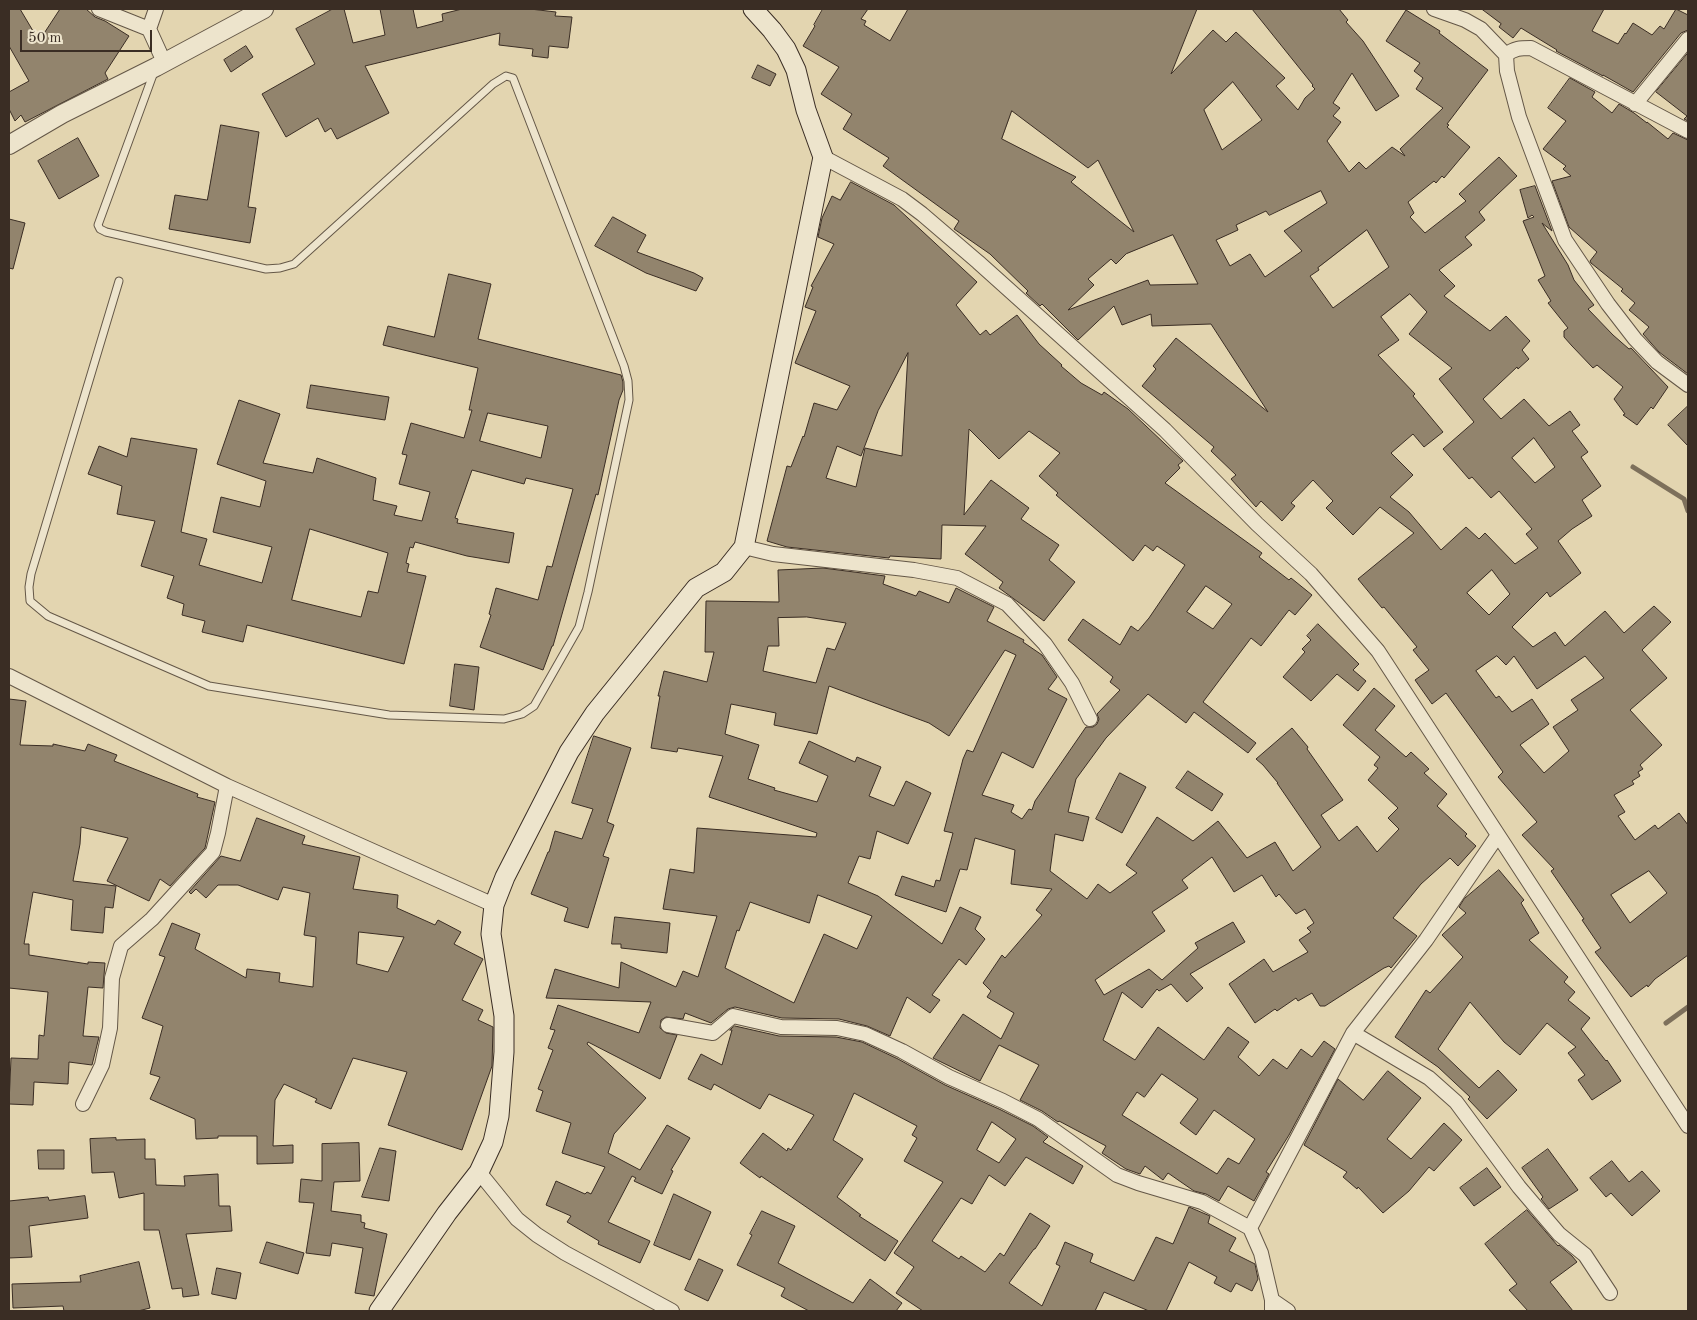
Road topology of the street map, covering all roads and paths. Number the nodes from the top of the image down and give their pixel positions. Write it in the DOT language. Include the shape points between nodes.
graph roads {
  1 [pos="99,9"];
  2 [pos="156,9"];
  3 [pos="264,9"];
  4 [pos="753,9"];
  5 [pos="1434,9"];
  6 [pos="149,30"];
  7 [pos="1688,39"];
  8 [pos="1506,54"];
  9 [pos="160,64"];
  10 [pos="1635,104"];
  11 [pos="1688,131"];
  12 [pos="9,146"];
  13 [pos="823,157"];
  14 [pos="119,281"];
  15 [pos="1688,385"];
  16 [pos="744,547"];
  17 [pos="9,676"];
  18 [pos="1090,719"];
  19 [pos="227,786"];
  20 [pos="1498,835"];
  21 [pos="494,905"];
  22 [pos="668,1025"];
  23 [pos="1353,1033"];
  24 [pos="83,1104"];
  25 [pos="1688,1126"];
  26 [pos="479,1172"];
  27 [pos="1250,1228"];
  28 [pos="1610,1293"];
  29 [pos="1272,1305"];
  30 [pos="380,1311"];
  31 [pos="672,1311"];
  32 [pos="1288,1311"];
  1 -- 6 [label="street"];
  2 -- 6 [label="street"];
  3 -- 9 [label="street"];
  4 -- 13 [label="main road" via="781,42 796,70"];
  5 -- 8 [label="street" via="1481,29"];
  6 -- 9 [label="street"];
  7 -- 10 [label="street"];
  8 -- 10 [label="street" via="1520,48 1531,48"];
  8 -- 15 [label="street" via="1507,71 1520,117 1565,240 1635,339 1657,362"];
  9 -- 12 [label="street" via="62,114"];
  9 -- 14 [label="lane" via="98,225 100,230 266,269 294,264 493,84 506,76 513,78 624,366 629,400 578,627 534,706 522,714 504,719 389,715 210,686 48,616 30,601 31,574"];
  10 -- 11 [label="street"];
  13 -- 16 [label="main road"];
  13 -- 20 [label="street" via="902,199 922,214 1165,430 1311,574 1378,651"];
  16 -- 18 [label="street" via="773,554 957,578 1007,604 1045,644 1072,683"];
  16 -- 21 [label="main road" via="724,572 696,588 595,712 570,752 505,877"];
  17 -- 19 [label="street"];
  19 -- 21 [label="street"];
  19 -- 24 [label="street" via="213,852 152,919 122,946 112,978 110,1028 102,1065"];
  20 -- 23 [label="street" via="1426,940"];
  20 -- 25 [label="street"];
  21 -- 26 [label="main road" via="491,934 504,1016 504,1052 499,1116 493,1142"];
  22 -- 27 [label="street" via="713,1032 732,1016 782,1027 837,1028 865,1034 1038,1119 1117,1175 1202,1202"];
  23 -- 27 [label="street"];
  23 -- 28 [label="street" via="1429,1078 1456,1102 1519,1187 1559,1234 1585,1255"];
  26 -- 30 [label="main road" via="447,1212"];
  26 -- 31 [label="street" via="517,1219 538,1235"];
  27 -- 29 [label="street" via="1261,1253"];
  29 -- 32 [label="street"];
}
